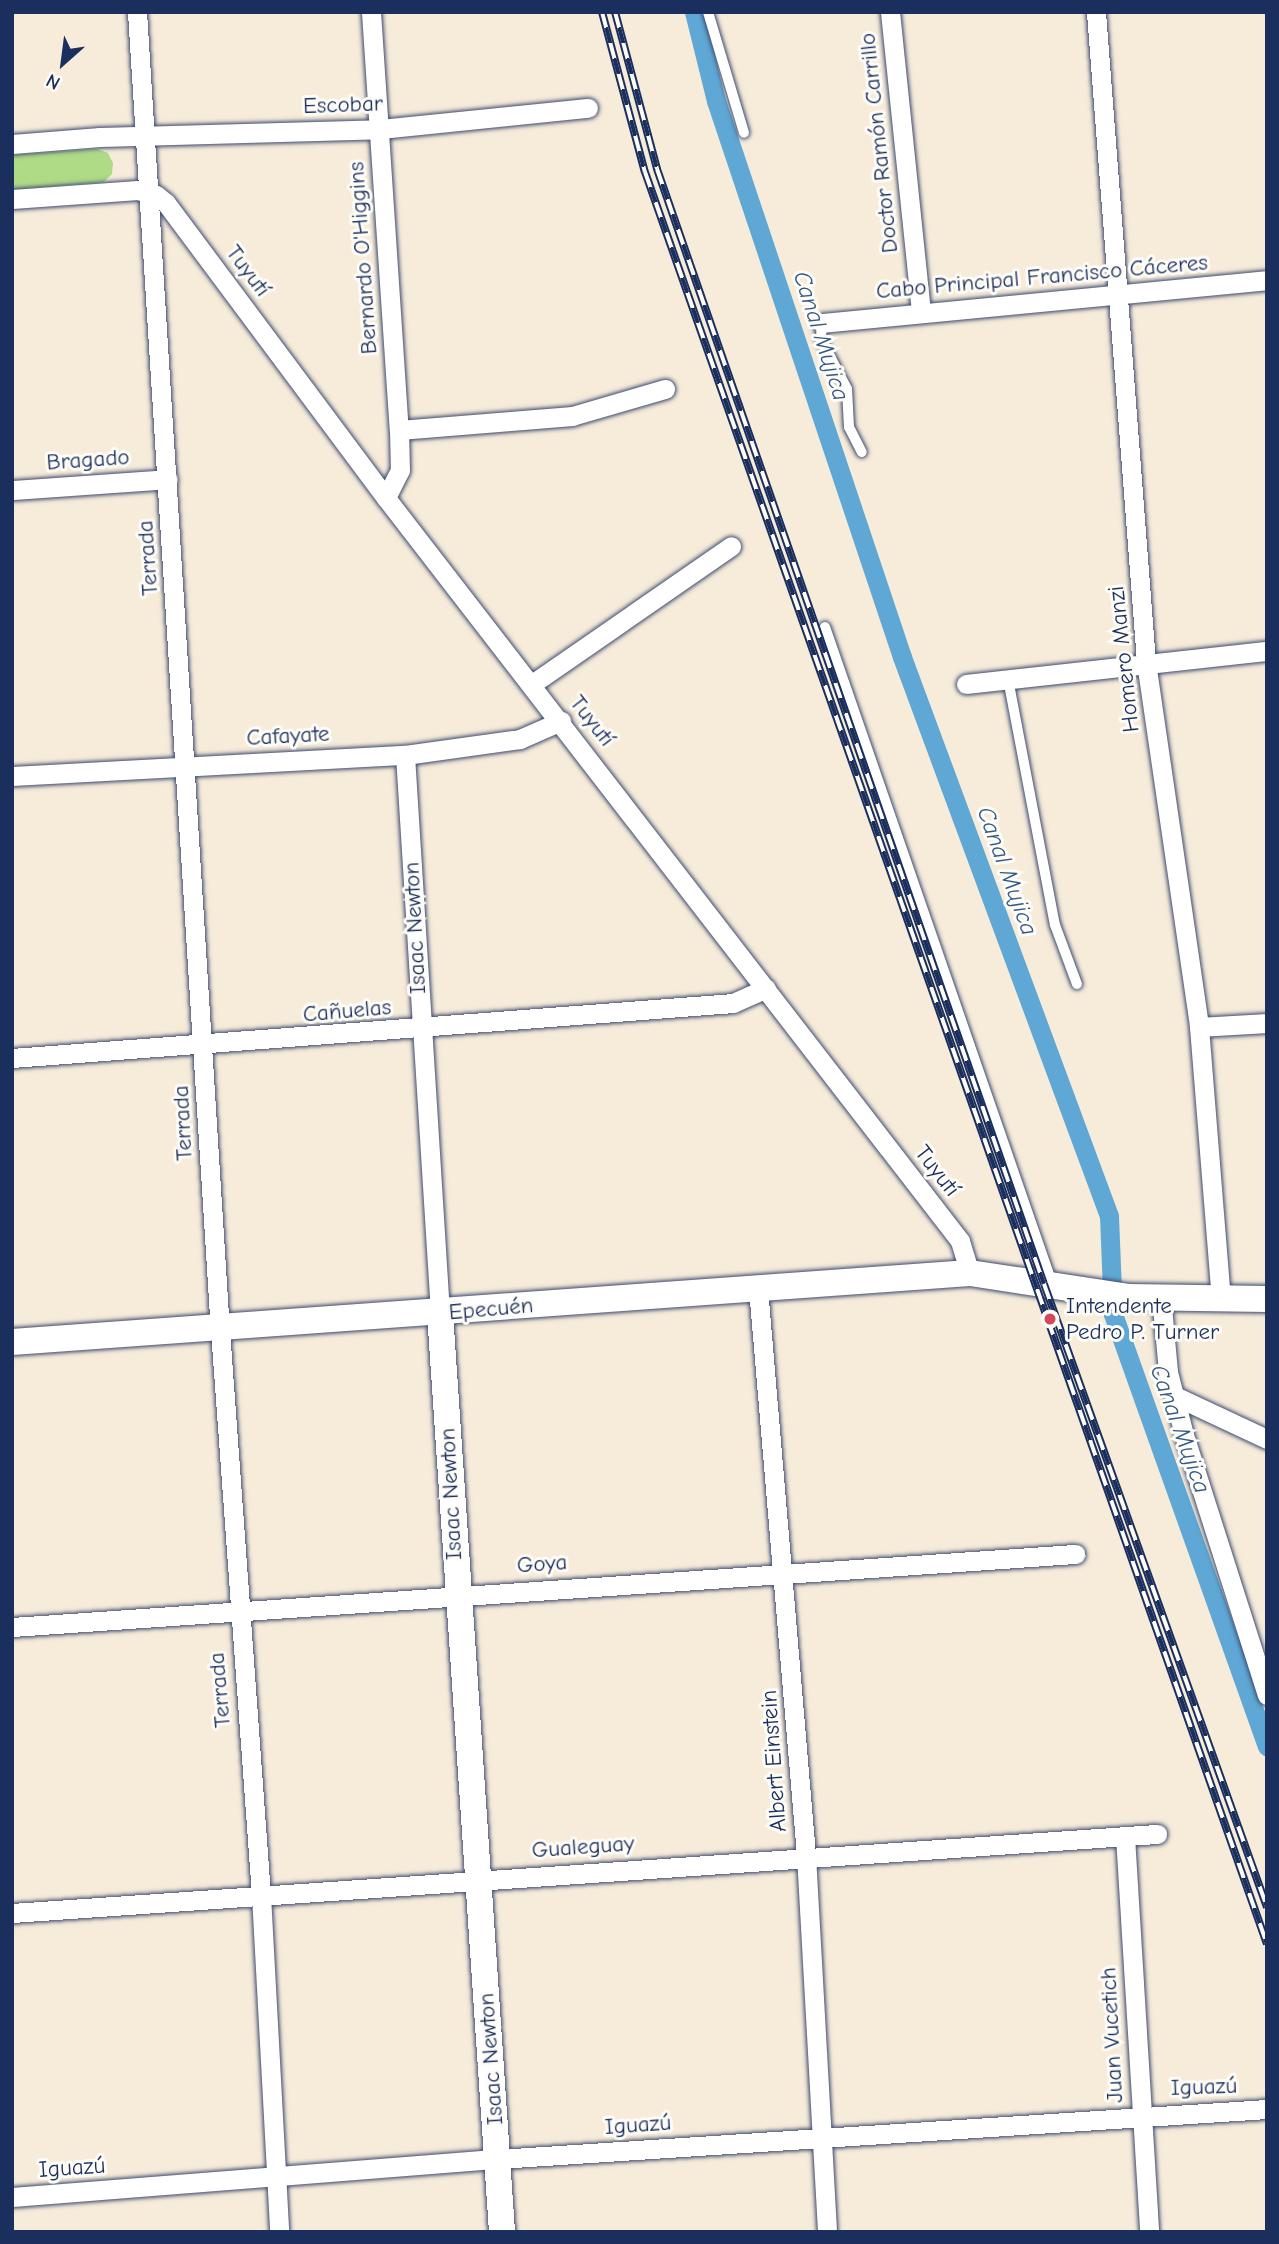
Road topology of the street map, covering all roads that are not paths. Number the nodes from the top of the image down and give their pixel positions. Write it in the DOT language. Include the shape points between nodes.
graph roads {
  1 [pos="137,12"];
  2 [pos="371,12"];
  3 [pos="708,12"];
  4 [pos="890,12"];
  5 [pos="1096,12"];
  6 [pos="588,108"];
  7 [pos="380,129"];
  8 [pos="744,133"];
  9 [pos="145,136"];
  10 [pos="100,137"];
  11 [pos="12,144"];
  12 [pos="147,165"];
  13 [pos="149,193"];
  14 [pos="12,199"];
  15 [pos="166,204"];
  16 [pos="1267,280"];
  17 [pos="1115,294"];
  18 [pos="920,311"];
  19 [pos="822,323"];
  20 [pos="665,389"];
  21 [pos="399,430"];
  22 [pos="862,452"];
  23 [pos="168,479"];
  24 [pos="12,490"];
  25 [pos="386,498"];
  26 [pos="731,546"];
  27 [pos="825,627"];
  28 [pos="1267,651"];
  29 [pos="1146,662"];
  30 [pos="1007,678"];
  31 [pos="532,684"];
  32 [pos="966,684"];
  33 [pos="561,721"];
  34 [pos="405,755"];
  35 [pos="187,766"];
  36 [pos="12,776"];
  37 [pos="1077,984"];
  38 [pos="766,988"];
  39 [pos="1267,1023"];
  40 [pos="1199,1027"];
  41 [pos="421,1029"];
  42 [pos="204,1047"];
  43 [pos="12,1058"];
  44 [pos="970,1273"];
  45 [pos="1052,1287"];
  46 [pos="758,1288"];
  47 [pos="1161,1296"];
  48 [pos="1221,1298"];
  49 [pos="1267,1299"];
  50 [pos="440,1313"];
  51 [pos="220,1330"];
  52 [pos="12,1342"];
  53 [pos="1175,1396"];
  54 [pos="1267,1439"];
  55 [pos="1075,1555"];
  56 [pos="784,1571"];
  57 [pos="457,1595"];
  58 [pos="239,1611"];
  59 [pos="12,1627"];
  60 [pos="1267,1695"];
  61 [pos="1157,1834"];
  62 [pos="1125,1836"];
  63 [pos="806,1855"];
  64 [pos="480,1879"];
  65 [pos="261,1895"];
  66 [pos="12,1913"];
  67 [pos="1267,2109"];
  68 [pos="1141,2114"];
  69 [pos="821,2138"];
  70 [pos="498,2159"];
  71 [pos="276,2179"];
  72 [pos="12,2197"];
  73 [pos="279,2232"];
  74 [pos="502,2232"];
  75 [pos="827,2232"];
  76 [pos="1149,2232"];
  1 -- 9 [label="street, Terrada"];
  2 -- 7 [label="street, Bernardo O'Higgins"];
  3 -- 8 [label="lane"];
  4 -- 18 [label="street, Doctor Ramón Carrillo"];
  5 -- 17 [label="street, Homero Manzi"];
  6 -- 7 [label="street, Escobar"];
  7 -- 9 [label="street, Escobar"];
  7 -- 21 [label="street, Bernardo O'Higgins"];
  9 -- 10 [label="street, Escobar"];
  9 -- 12 [label="street, Terrada"];
  10 -- 11 [label="street, Escobar"];
  10 -- 12 [label="street, Escobar" via="130,150"];
  12 -- 13 [label="street, Terrada"];
  12 -- 15 [label="street, Escobar"];
  13 -- 14 [label="street" via="113,190"];
  13 -- 15 [label="street"];
  13 -- 23 [label="street, Terrada"];
  15 -- 25 [label="street, Tuyutí"];
  16 -- 17 [label="street, Cabo Principal Francisco Cáceres"];
  17 -- 18 [label="street, Cabo Principal Francisco Cáceres"];
  17 -- 29 [label="street, Homero Manzi"];
  18 -- 19 [label="street, Cabo Principal Francisco Cáceres"];
  19 -- 22 [label="lane" via="821,339 847,389 849,427"];
  20 -- 21 [label="street" via="572,416"];
  21 -- 25 [label="street, Bernardo O'Higgins" via="400,470"];
  23 -- 24 [label="street, Bragado"];
  23 -- 35 [label="street, Terrada"];
  25 -- 31 [label="street, Tuyutí"];
  26 -- 31 [label="street"];
  27 -- 45 [label="lane"];
  28 -- 29 [label="street"];
  29 -- 30 [label="street"];
  29 -- 40 [label="street, Homero Manzi"];
  30 -- 32 [label="street"];
  30 -- 37 [label="lane" via="1055,925"];
  31 -- 33 [label="street, Tuyutí"];
  33 -- 34 [label="street, Cafayate" via="520,739"];
  33 -- 38 [label="street, Tuyutí"];
  34 -- 35 [label="street, Cafayate"];
  34 -- 41 [label="street, Isaac Newton"];
  35 -- 36 [label="street, Cafayate"];
  35 -- 42 [label="street, Terrada"];
  38 -- 41 [label="street, Cañuelas" via="733,1003"];
  38 -- 44 [label="street, Tuyutí" via="960,1241"];
  39 -- 40 [label="street"];
  40 -- 48 [label="street, Homero Manzi"];
  41 -- 42 [label="street, Cañuelas"];
  41 -- 50 [label="street, Isaac Newton"];
  42 -- 43 [label="street, Cañuelas"];
  42 -- 51 [label="street, Terrada"];
  44 -- 45 [label="street, Epecuén" via="1009,1276"];
  44 -- 46 [label="street, Epecuén"];
  45 -- 47 [label="street, Epecuén" via="1129,1297"];
  46 -- 50 [label="street, Epecuén"];
  46 -- 56 [label="street, Albert Einstein"];
  47 -- 48 [label="street, Epecuén"];
  47 -- 53 [label="street" via="1165,1351"];
  48 -- 49 [label="street, Epecuén"];
  50 -- 51 [label="street, Epecuén"];
  50 -- 57 [label="street, Isaac Newton"];
  51 -- 52 [label="street, Epecuén"];
  51 -- 58 [label="street, Terrada"];
  53 -- 54 [label="street"];
  53 -- 60 [label="street"];
  55 -- 56 [label="street, Goya"];
  56 -- 57 [label="street, Goya"];
  56 -- 63 [label="street, Albert Einstein"];
  57 -- 58 [label="street, Goya"];
  57 -- 64 [label="street, Isaac Newton"];
  58 -- 59 [label="street, Goya"];
  58 -- 65 [label="street, Terrada"];
  61 -- 62 [label="street, Gualeguay"];
  62 -- 63 [label="street, Gualeguay"];
  62 -- 68 [label="street, Juan Vucetich"];
  63 -- 64 [label="street, Gualeguay"];
  63 -- 69 [label="street, Albert Einstein"];
  64 -- 65 [label="street, Gualeguay"];
  64 -- 70 [label="street, Isaac Newton"];
  65 -- 66 [label="street, Gualeguay"];
  65 -- 71 [label="street, Terrada"];
  67 -- 68 [label="street, Iguazú"];
  68 -- 69 [label="street, Iguazú"];
  68 -- 76 [label="street, Juan Vucetich"];
  69 -- 70 [label="street, Iguazú"];
  69 -- 75 [label="street, Albert Einstein"];
  70 -- 71 [label="street, Iguazú"];
  70 -- 74 [label="street, Isaac Newton"];
  71 -- 72 [label="street, Iguazú"];
  71 -- 73 [label="street, Terrada"];
}
